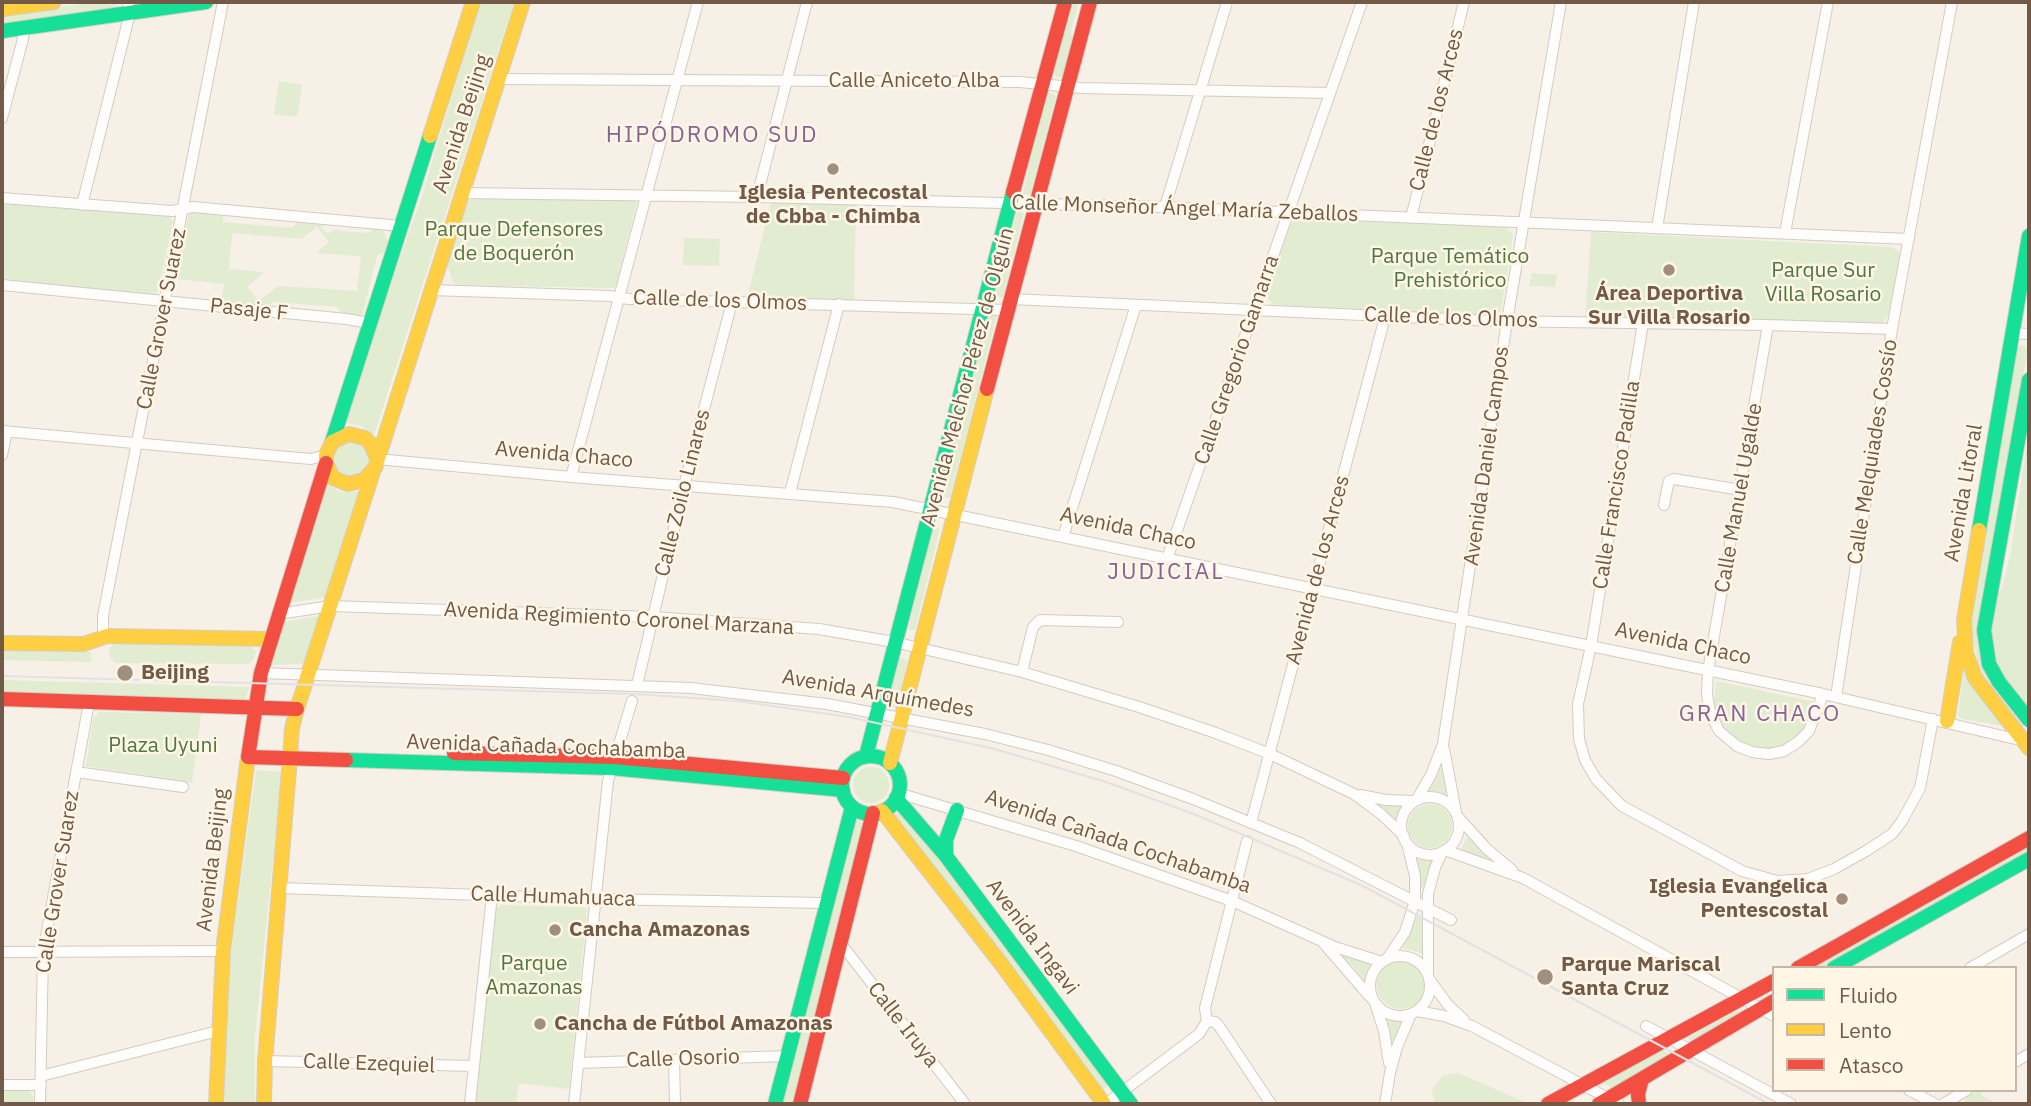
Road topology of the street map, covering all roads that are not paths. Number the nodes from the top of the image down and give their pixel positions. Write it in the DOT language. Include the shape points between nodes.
graph roads {
  1 [pos="54,2"];
  2 [pos="205,2"];
  3 [pos="223,2"];
  4 [pos="473,2"];
  5 [pos="523,2"];
  6 [pos="698,2"];
  7 [pos="807,2"];
  8 [pos="1065,2"];
  9 [pos="1090,2"];
  10 [pos="1227,2"];
  11 [pos="1362,2"];
  12 [pos="1464,2"];
  13 [pos="1561,2"];
  14 [pos="1694,2"];
  15 [pos="1828,2"];
  16 [pos="1952,2"];
  17 [pos="129,7"];
  18 [pos="2,9"];
  19 [pos="24,28"];
  20 [pos="2,31"];
  21 [pos="498,79"];
  22 [pos="676,80"];
  23 [pos="786,81"];
  24 [pos="1043,83"];
  25 [pos="1068,86"];
  26 [pos="1199,91"];
  27 [pos="1330,93"];
  28 [pos="2,118"];
  29 [pos="461,193"];
  30 [pos="645,195"];
  31 [pos="757,197"];
  32 [pos="2,198"];
  33 [pos="1010,202"];
  34 [pos="1036,203"];
  35 [pos="82,205"];
  36 [pos="1165,207"];
  37 [pos="183,210"];
  38 [pos="1289,211"];
  39 [pos="1411,218"];
  40 [pos="1524,222"];
  41 [pos="401,226"];
  42 [pos="1657,228"];
  43 [pos="1785,233"];
  44 [pos="2029,236"];
  45 [pos="1909,239"];
  46 [pos="2,285"];
  47 [pos="431,290"];
  48 [pos="620,297"];
  49 [pos="165,302"];
  50 [pos="732,302"];
  51 [pos="839,304"];
  52 [pos="1010,304"];
  53 [pos="1136,305"];
  54 [pos="983,309"];
  55 [pos="1255,309"];
  56 [pos="1385,317"];
  57 [pos="1507,321"];
  58 [pos="1643,323"];
  59 [pos="370,324"];
  60 [pos="1768,325"];
  61 [pos="1892,329"];
  62 [pos="2012,333"];
  63 [pos="2029,334"];
  64 [pos="2029,380"];
  65 [pos="4,431"];
  66 [pos="137,442"];
  67 [pos="328,453"];
  68 [pos="2,455"];
  69 [pos="376,463"];
  70 [pos="571,477"];
  71 [pos="684,486"];
  72 [pos="1741,490"];
  73 [pos="790,493"];
  74 [pos="1664,505"];
  75 [pos="931,509"];
  76 [pos="953,514"];
  77 [pos="1063,537"];
  78 [pos="1167,559"];
  79 [pos="1313,587"];
  80 [pos="331,606"];
  81 [pos="278,614"];
  82 [pos="653,617"];
  83 [pos="1463,619"];
  84 [pos="1964,620"];
  85 [pos="1118,622"];
  86 [pos="103,637"];
  87 [pos="271,639"];
  88 [pos="894,642"];
  89 [pos="2,643"];
  90 [pos="1591,646"];
  91 [pos="919,648"];
  92 [pos="1708,671"];
  93 [pos="261,673"];
  94 [pos="1022,673"];
  95 [pos="308,674"];
  96 [pos="637,685"];
  97 [pos="1823,694"];
  98 [pos="1836,697"];
  99 [pos="2,699"];
  100 [pos="632,701"];
  101 [pos="89,703"];
  102 [pos="255,708"];
  103 [pos="297,709"];
  104 [pos="877,713"];
  105 [pos="900,718"];
  106 [pos="1940,720"];
  107 [pos="2029,720"];
  108 [pos="2028,742"];
  109 [pos="1443,744"];
  110 [pos="248,752"];
  111 [pos="290,753"];
  112 [pos="1270,754"];
  113 [pos="866,757"];
  114 [pos="612,763"];
  115 [pos="890,764"];
  116 [pos="76,772"];
  117 [pos="843,784"];
  118 [pos="183,787"];
  119 [pos="1354,794"];
  120 [pos="897,795"];
  121 [pos="1416,800"];
  122 [pos="852,807"];
  123 [pos="957,810"];
  124 [pos="878,812"];
  125 [pos="1457,816"];
  126 [pos="1251,823"];
  127 [pos="2029,838"];
  128 [pos="1405,840"];
  129 [pos="1247,841"];
  130 [pos="1444,851"];
  131 [pos="946,856"];
  132 [pos="2029,859"];
  133 [pos="1523,878"];
  134 [pos="279,888"];
  135 [pos="492,895"];
  136 [pos="596,899"];
  137 [pos="1232,901"];
  138 [pos="1415,901"];
  139 [pos="826,903"];
  140 [pos="1427,907"];
  141 [pos="1451,920"];
  142 [pos="2029,934"];
  143 [pos="1320,941"];
  144 [pos="842,945"];
  145 [pos="223,950"];
  146 [pos="2,952"];
  147 [pos="43,952"];
  148 [pos="1384,960"];
  149 [pos="1802,966"];
  150 [pos="1838,966"];
  151 [pos="1973,966"];
  152 [pos="1429,977"];
  153 [pos="1772,982"];
  154 [pos="1743,999"];
  155 [pos="1772,1002"];
  156 [pos="1375,1003"];
  157 [pos="1760,1009"];
  158 [pos="1414,1013"];
  159 [pos="1772,1015"];
  160 [pos="1207,1021"];
  161 [pos="1472,1026"];
  162 [pos="1646,1027"];
  163 [pos="218,1031"];
  164 [pos="1668,1038"];
  165 [pos="1691,1051"];
  166 [pos="787,1056"];
  167 [pos="674,1060"];
  168 [pos="265,1061"];
  169 [pos="578,1063"];
  170 [pos="474,1066"];
  171 [pos="1390,1073"];
  172 [pos="1642,1079"];
  173 [pos="41,1080"];
  174 [pos="1583,1084"];
  175 [pos="2,1085"];
  176 [pos="1913,1092"];
  177 [pos="1963,1092"];
  178 [pos="1127,1098"];
  179 [pos="1609,1102"];
  180 [pos="40,1104"];
  181 [pos="216,1104"];
  182 [pos="264,1104"];
  183 [pos="470,1104"];
  184 [pos="574,1104"];
  185 [pos="675,1104"];
  186 [pos="775,1104"];
  187 [pos="800,1104"];
  188 [pos="965,1104"];
  189 [pos="1105,1104"];
  190 [pos="1271,1104"];
  191 [pos="1385,1104"];
  192 [pos="1548,1104"];
  193 [pos="1639,1104"];
  194 [pos="1791,1104"];
  195 [pos="1935,1104"];
  196 [pos="1942,1104"];
  1 -- 18 [label="main road"];
  2 -- 17 [label="main road"];
  3 -- 37 [label="street, Calle Grover Suarez"];
  4 -- 41 [label="main road, Avenida Beijing"];
  5 -- 21 [label="main road, Avenida Beijing"];
  6 -- 22 [label="street"];
  7 -- 23 [label="street"];
  8 -- 24 [label="main road, Avenida Melchor Pérez de Olguín"];
  9 -- 25 [label="main road, Avenida Melchor Pérez de Olguín"];
  10 -- 26 [label="street"];
  11 -- 27 [label="street, Calle Gregorio Gamarra"];
  12 -- 39 [label="street, Calle de los Arces"];
  13 -- 40 [label="street, Avenida Daniel Campos"];
  14 -- 42 [label="street"];
  15 -- 43 [label="street"];
  16 -- 45 [label="street, Calle Melquiades Cossío"];
  17 -- 19 [label="main road"];
  17 -- 35 [label="street"];
  19 -- 20 [label="main road"];
  19 -- 28 [label="street"];
  21 -- 22 [label="street, Calle Aniceto Alba"];
  21 -- 29 [label="main road, Avenida Beijing"];
  22 -- 23 [label="street, Calle Aniceto Alba"];
  22 -- 30 [label="street"];
  23 -- 24 [label="street, Calle Aniceto Alba"];
  23 -- 31 [label="street"];
  24 -- 25 [label="street, Calle Aniceto Alba"];
  24 -- 33 [label="main road, Avenida Melchor Pérez de Olguín"];
  25 -- 26 [label="street, Calle Aniceto Alba"];
  25 -- 34 [label="main road, Avenida Melchor Pérez de Olguín"];
  26 -- 27 [label="street, Calle Aniceto Alba"];
  26 -- 36 [label="street"];
  27 -- 38 [label="street, Calle Gregorio Gamarra"];
  29 -- 30 [label="street, Calle Monseñor Ángel María Zeballos"];
  29 -- 47 [label="main road, Avenida Beijing"];
  30 -- 31 [label="street, Calle Monseñor Ángel María Zeballos"];
  30 -- 48 [label="street"];
  31 -- 33 [label="street, Calle Monseñor Ángel María Zeballos"];
  32 -- 35 [label="street"];
  33 -- 34 [label="street, Calle Monseñor Ángel María Zeballos"];
  33 -- 54 [label="main road, Avenida Melchor Pérez de Olguín"];
  34 -- 36 [label="street, Calle Monseñor Ángel María Zeballos"];
  34 -- 52 [label="main road, Avenida Melchor Pérez de Olguín"];
  35 -- 37 [label="street"];
  36 -- 38 [label="street, Calle Monseñor Ángel María Zeballos"];
  37 -- 41 [label="street" via="193,207"];
  37 -- 49 [label="street, Calle Grover Suarez"];
  38 -- 39 [label="street, Calle Monseñor Ángel María Zeballos"];
  38 -- 55 [label="street, Calle Gregorio Gamarra"];
  39 -- 40 [label="street, Calle Monseñor Ángel María Zeballos"];
  40 -- 42 [label="street, Calle Monseñor Ángel María Zeballos"];
  40 -- 57 [label="street, Avenida Daniel Campos"];
  41 -- 59 [label="main road, Avenida Beijing"];
  42 -- 43 [label="street, Calle Monseñor Ángel María Zeballos"];
  43 -- 45 [label="street, Calle Monseñor Ángel María Zeballos"];
  44 -- 62 [label="main road, Avenida Litoral"];
  45 -- 61 [label="street, Calle Melquiades Cossío"];
  46 -- 49 [label="street, Pasaje F"];
  47 -- 48 [label="street, Calle de los Olmos"];
  47 -- 69 [label="main road, Avenida Beijing"];
  48 -- 50 [label="street, Calle de los Olmos"];
  48 -- 70 [label="street"];
  49 -- 59 [label="street, Pasaje F"];
  49 -- 66 [label="street, Calle Grover Suarez"];
  50 -- 51 [label="street, Calle de los Olmos"];
  50 -- 71 [label="street, Calle Zoilo Linares"];
  51 -- 54 [label="street, Calle de los Olmos"];
  51 -- 73 [label="street"];
  52 -- 53 [label="street, Calle de los Olmos"];
  52 -- 54 [label="street, Calle de los Olmos"];
  52 -- 76 [label="main road, Avenida Melchor Pérez de Olguín"];
  53 -- 55 [label="street, Calle de los Olmos"];
  53 -- 77 [label="street"];
  54 -- 75 [label="main road, Avenida Melchor Pérez de Olguín"];
  55 -- 56 [label="street, Calle de los Olmos"];
  55 -- 78 [label="street, Calle Gregorio Gamarra"];
  56 -- 57 [label="street, Calle de los Olmos"];
  56 -- 79 [label="street, Avenida de los Arces"];
  57 -- 58 [label="street, Calle de los Olmos"];
  57 -- 83 [label="street, Avenida Daniel Campos"];
  58 -- 60 [label="street, Calle de los Olmos"];
  58 -- 90 [label="street, Calle Francisco Padilla"];
  59 -- 67 [label="main road, Avenida Beijing"];
  60 -- 61 [label="street, Calle de los Olmos"];
  60 -- 72 [label="street, Calle Manuel Ugalde"];
  61 -- 98 [label="street, Calle Melquiades Cossío"];
  62 -- 63 [label="street"];
  62 -- 84 [label="main road, Avenida Litoral"];
  64 -- 107 [label="main road, Avenida Litoral" via="1984,630 1989,664"];
  65 -- 66 [label="street"];
  65 -- 68 [label="street"];
  66 -- 67 [label="street" via="311,459"];
  66 -- 86 [label="street, Calle Grover Suarez" via="103,616"];
  67 -- 69 [label="main road" via="341,436 357,435 371,444"];
  67 -- 69 [label="main road" via="333,478 348,484 365,480"];
  67 -- 81 [label="main road, Avenida Beijing"];
  69 -- 70 [label="street, Avenida Chaco"];
  69 -- 80 [label="main road, Avenida Beijing"];
  70 -- 71 [label="street, Avenida Chaco"];
  71 -- 73 [label="street, Avenida Chaco"];
  71 -- 82 [label="street, Calle Zoilo Linares"];
  72 -- 74 [label="street" via="1674,480 1668,485"];
  72 -- 92 [label="street, Calle Manuel Ugalde"];
  73 -- 75 [label="street, Avenida Chaco"];
  75 -- 76 [label="street, Avenida Chaco"];
  75 -- 88 [label="main road, Avenida Melchor Pérez de Olguín"];
  76 -- 77 [label="street, Avenida Chaco"];
  76 -- 91 [label="main road, Avenida Melchor Pérez de Olguín"];
  77 -- 78 [label="street, Avenida Chaco"];
  78 -- 79 [label="street, Avenida Chaco"];
  79 -- 83 [label="street, Avenida Chaco"];
  79 -- 112 [label="street, Avenida de los Arces"];
  80 -- 81 [label="street, Avenida Regimiento Coronel Marzana"];
  80 -- 82 [label="street, Avenida Regimiento Coronel Marzana"];
  80 -- 95 [label="main road, Avenida Beijing"];
  81 -- 87 [label="main road, Avenida Beijing"];
  82 -- 88 [label="street, Avenida Regimiento Coronel Marzana" via="819,629"];
  82 -- 96 [label="street, Calle Zoilo Linares"];
  83 -- 90 [label="street, Avenida Chaco"];
  83 -- 109 [label="street, Avenida Daniel Campos"];
  84 -- 106 [label="main road"];
  84 -- 108 [label="main road, Avenida Litoral" via="1966,653 1975,678"];
  85 -- 94 [label="street" via="1040,620 1033,626"];
  86 -- 87 [label="main road"];
  86 -- 89 [label="main road" via="84,644"];
  87 -- 93 [label="main road, Avenida Beijing"];
  88 -- 91 [label="street, Avenida Regimiento Coronel Marzana"];
  88 -- 104 [label="main road, Avenida Melchor Pérez de Olguín"];
  90 -- 92 [label="street, Avenida Chaco"];
  90 -- 106 [label="street, Calle Francisco Padilla" via="1577,719 1585,760 1596,779 1622,806 1759,877 1794,881 1819,876 1892,834 1920,788"];
  91 -- 94 [label="street, Avenida Regimiento Coronel Marzana"];
  91 -- 105 [label="main road, Avenida Melchor Pérez de Olguín"];
  92 -- 97 [label="street, Avenida Chaco"];
  92 -- 97 [label="street, Calle Manuel Ugalde" via="1707,695 1714,722 1727,739 1752,752 1769,754 1798,743 1809,731"];
  93 -- 95 [label="street, Avenida Arquímedes"];
  93 -- 102 [label="main road, Avenida Beijing"];
  94 -- 112 [label="street, Avenida Regimiento Coronel Marzana" via="1139,707"];
  95 -- 96 [label="street, Avenida Arquímedes"];
  95 -- 103 [label="main road, Avenida Beijing"];
  96 -- 104 [label="street, Avenida Arquímedes" via="740,693"];
  97 -- 98 [label="street, Avenida Chaco"];
  98 -- 106 [label="street, Avenida Chaco"];
  99 -- 101 [label="main road"];
  100 -- 114 [label="street"];
  101 -- 102 [label="main road"];
  101 -- 116 [label="street, Calle Grover Suarez"];
  102 -- 103 [label="main road"];
  102 -- 110 [label="main road, Avenida Beijing"];
  103 -- 111 [label="main road, Avenida Beijing"];
  104 -- 105 [label="street, Avenida Arquímedes"];
  104 -- 113 [label="main road, Avenida Melchor Pérez de Olguín"];
  105 -- 115 [label="main road, Avenida Melchor Pérez de Olguín"];
  105 -- 126 [label="street, Avenida Arquímedes" via="1048,750"];
  106 -- 108 [label="street, Avenida Chaco"];
  109 -- 121 [label="street, Avenida Daniel Campos"];
  109 -- 125 [label="street, Avenida Daniel Campos"];
  110 -- 111 [label="main road, Avenida Cañada Cochabamba"];
  110 -- 145 [label="main road, Avenida Beijing"];
  111 -- 114 [label="main road, Avenida Cañada Cochabamba"];
  111 -- 134 [label="main road, Avenida Beijing"];
  112 -- 119 [label="street, Avenida Regimiento Coronel Marzana"];
  112 -- 126 [label="street, Avenida de los Arces"];
  113 -- 115 [label="main road" via="879,757"];
  113 -- 117 [label="main road" via="852,763"];
  114 -- 117 [label="main road, Avenida Cañada Cochabamba" via="713,776"];
  114 -- 136 [label="street"];
  115 -- 120 [label="main road" via="899,780"];
  116 -- 118 [label="street"];
  116 -- 147 [label="street, Calle Grover Suarez"];
  117 -- 122 [label="main road"];
  119 -- 121 [label="street, Avenida Regimiento Coronel Marzana"];
  119 -- 128 [label="street, Avenida Regimiento Coronel Marzana"];
  120 -- 123 [label="street, Avenida Cañada Cochabamba"];
  120 -- 124 [label="main road"];
  120 -- 131 [label="main road, Avenida Ingavi"];
  121 -- 125 [label="street" via="1443,801"];
  121 -- 128 [label="street" via="1403,819"];
  122 -- 124 [label="main road"];
  122 -- 139 [label="main road"];
  123 -- 131 [label="main road"];
  123 -- 137 [label="street, Avenida Cañada Cochabamba"];
  124 -- 144 [label="main road"];
  124 -- 189 [label="main road, Avenida Ingavi" via="1002,965"];
  125 -- 130 [label="street" via="1458,835"];
  125 -- 133 [label="street" via="1487,849"];
  126 -- 138 [label="street, Avenida Arquímedes"];
  127 -- 149 [label="main road"];
  128 -- 130 [label="street" via="1424,854"];
  128 -- 138 [label="street" via="1415,876"];
  129 -- 137 [label="street"];
  130 -- 133 [label="street"];
  130 -- 140 [label="street" via="1431,881"];
  131 -- 178 [label="main road, Avenida Ingavi"];
  132 -- 150 [label="main road"];
  133 -- 154 [label="street"];
  134 -- 135 [label="street, Calle Humahuaca"];
  134 -- 168 [label="main road, Avenida Beijing"];
  135 -- 136 [label="street, Calle Humahuaca"];
  135 -- 170 [label="street"];
  136 -- 139 [label="street, Calle Humahuaca"];
  136 -- 169 [label="street"];
  137 -- 143 [label="street, Avenida Cañada Cochabamba"];
  137 -- 160 [label="street" via="1205,1008"];
  138 -- 140 [label="street, Avenida Arquímedes"];
  138 -- 148 [label="street" via="1405,932"];
  139 -- 166 [label="main road"];
  140 -- 141 [label="street, Avenida Arquímedes"];
  140 -- 152 [label="street"];
  142 -- 151 [label="street"];
  143 -- 148 [label="street, Avenida Cañada Cochabamba"];
  143 -- 156 [label="street, Avenida Cañada Cochabamba"];
  144 -- 187 [label="main road"];
  144 -- 188 [label="street, Calle Iruya"];
  145 -- 147 [label="street"];
  145 -- 163 [label="main road, Avenida Beijing"];
  146 -- 147 [label="street"];
  147 -- 173 [label="street, Calle Grover Suarez"];
  148 -- 152 [label="street" via="1411,958"];
  148 -- 156 [label="street" via="1370,983"];
  152 -- 158 [label="street" via="1427,998"];
  152 -- 161 [label="street" via="1448,1005"];
  153 -- 154 [label="main road"];
  154 -- 157 [label="street"];
  154 -- 164 [label="main road"];
  155 -- 157 [label="main road"];
  156 -- 158 [label="street" via="1393,1016"];
  156 -- 171 [label="street"];
  157 -- 159 [label="street"];
  157 -- 165 [label="main road"];
  158 -- 161 [label="street" via="1444,1016"];
  158 -- 171 [label="street" via="1397,1046"];
  160 -- 178 [label="street" via="1199,1034"];
  160 -- 190 [label="street" via="1219,1027"];
  161 -- 174 [label="street"];
  162 -- 164 [label="street"];
  163 -- 173 [label="street"];
  163 -- 181 [label="main road, Avenida Beijing"];
  164 -- 165 [label="street"];
  164 -- 174 [label="main road"];
  165 -- 172 [label="main road"];
  165 -- 194 [label="street"];
  166 -- 167 [label="street, Calle Osorio"];
  166 -- 186 [label="main road"];
  167 -- 169 [label="street, Calle Osorio"];
  167 -- 185 [label="street"];
  168 -- 170 [label="street, Calle Ezequiel"];
  168 -- 182 [label="main road, Avenida Beijing"];
  169 -- 184 [label="street"];
  170 -- 183 [label="street"];
  171 -- 191 [label="street"];
  172 -- 179 [label="main road"];
  172 -- 193 [label="main road"];
  173 -- 175 [label="street"];
  173 -- 180 [label="street, Calle Grover Suarez"];
  174 -- 179 [label="street"];
  174 -- 192 [label="main road"];
  176 -- 195 [label="street"];
  177 -- 196 [label="street"];
  178 -- 189 [label="street"];
}
